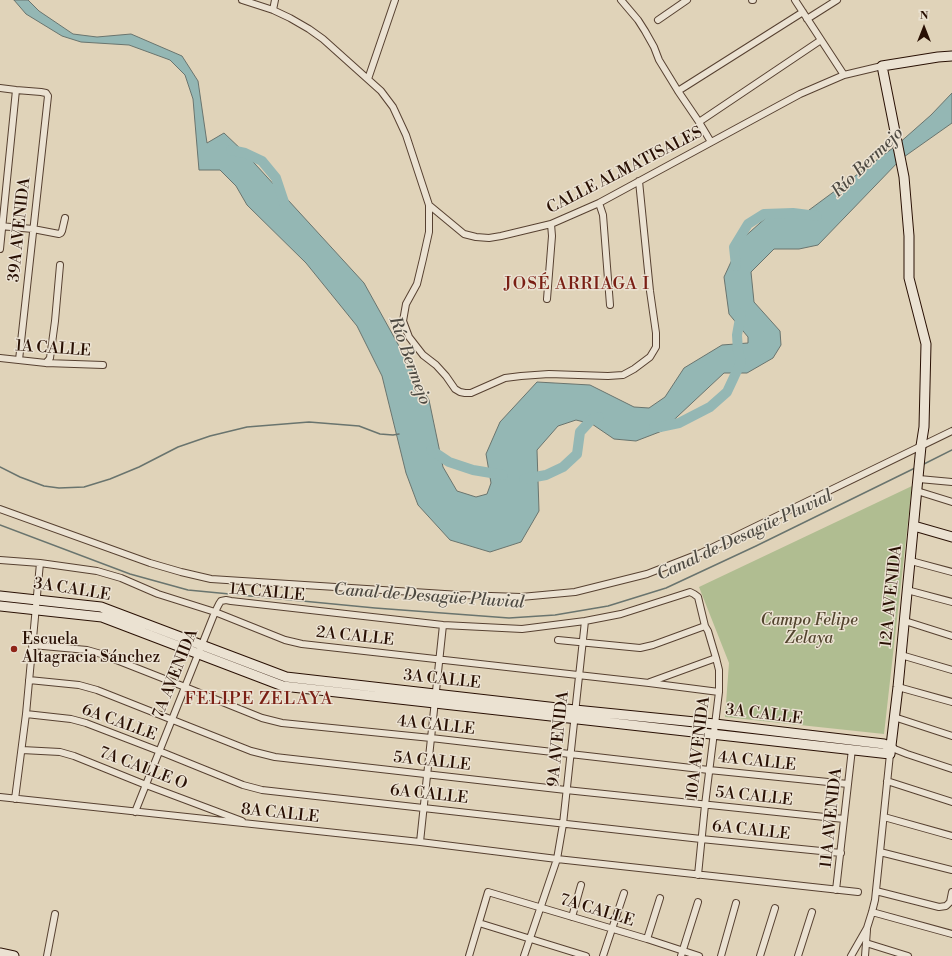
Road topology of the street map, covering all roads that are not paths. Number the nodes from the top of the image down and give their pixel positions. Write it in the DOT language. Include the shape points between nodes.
graph roads {
  1 [pos="242,0"];
  2 [pos="275,0"];
  3 [pos="395,0"];
  4 [pos="621,0"];
  5 [pos="687,0"];
  6 [pos="795,0"];
  7 [pos="837,0"];
  8 [pos="272,10"];
  9 [pos="803,12"];
  10 [pos="807,19"];
  11 [pos="658,20"];
  12 [pos="821,40"];
  13 [pos="952,56"];
  14 [pos="882,66"];
  15 [pos="844,75"];
  16 [pos="368,79"];
  17 [pos="0,88"];
  18 [pos="16,90"];
  19 [pos="678,91"];
  20 [pos="699,122"];
  21 [pos="711,142"];
  22 [pos="639,181"];
  23 [pos="599,202"];
  24 [pos="429,205"];
  25 [pos="65,218"];
  26 [pos="551,224"];
  27 [pos="1,226"];
  28 [pos="33,229"];
  29 [pos="0,249"];
  30 [pos="60,264"];
  31 [pos="547,299"];
  32 [pos="610,305"];
  33 [pos="0,358"];
  34 [pos="19,360"];
  35 [pos="46,363"];
  36 [pos="103,365"];
  37 [pos="952,431"];
  38 [pos="921,446"];
  39 [pos="919,479"];
  40 [pos="952,482"];
  41 [pos="917,491"];
  42 [pos="952,502"];
  43 [pos="0,509"];
  44 [pos="914,526"];
  45 [pos="952,537"];
  46 [pos="0,560"];
  47 [pos="911,561"];
  48 [pos="40,563"];
  49 [pos="952,572"];
  50 [pos="907,590"];
  51 [pos="0,596"];
  52 [pos="36,599"];
  53 [pos="952,602"];
  54 [pos="0,606"];
  55 [pos="36,609"];
  56 [pos="215,612"];
  57 [pos="585,621"];
  58 [pos="905,621"];
  59 [pos="443,625"];
  60 [pos="705,626"];
  61 [pos="952,636"];
  62 [pos="558,640"];
  63 [pos="582,643"];
  64 [pos="32,645"];
  65 [pos="201,650"];
  66 [pos="901,655"];
  67 [pos="716,658"];
  68 [pos="439,659"];
  69 [pos="952,670"];
  70 [pos="579,675"];
  71 [pos="29,680"];
  72 [pos="648,683"];
  73 [pos="185,687"];
  74 [pos="898,687"];
  75 [pos="718,692"];
  76 [pos="435,699"];
  77 [pos="952,702"];
  78 [pos="26,714"];
  79 [pos="575,715"];
  80 [pos="894,718"];
  81 [pos="172,719"];
  82 [pos="715,724"];
  83 [pos="713,734"];
  84 [pos="952,736"];
  85 [pos="431,738"];
  86 [pos="852,749"];
  87 [pos="22,750"];
  88 [pos="159,751"];
  89 [pos="891,751"];
  90 [pos="571,754"];
  91 [pos="952,769"];
  92 [pos="709,770"];
  93 [pos="427,774"];
  94 [pos="887,781"];
  95 [pos="848,784"];
  96 [pos="146,785"];
  97 [pos="566,790"];
  98 [pos="0,797"];
  99 [pos="15,799"];
  100 [pos="952,802"];
  101 [pos="705,805"];
  102 [pos="423,808"];
  103 [pos="135,812"];
  104 [pos="884,817"];
  105 [pos="844,819"];
  106 [pos="252,824"];
  107 [pos="562,824"];
  108 [pos="952,836"];
  109 [pos="702,839"];
  110 [pos="420,842"];
  111 [pos="880,852"];
  112 [pos="841,853"];
  113 [pos="557,859"];
  114 [pos="952,870"];
  115 [pos="698,875"];
  116 [pos="581,885"];
  117 [pos="836,890"];
  118 [pos="876,891"];
  119 [pos="858,892"];
  120 [pos="952,892"];
  121 [pos="624,893"];
  122 [pos="660,898"];
  123 [pos="698,902"];
  124 [pos="736,903"];
  125 [pos="540,908"];
  126 [pos="775,908"];
  127 [pos="812,912"];
  128 [pos="872,912"];
  129 [pos="55,914"];
  130 [pos="572,917"];
  131 [pos="479,923"];
  132 [pos="867,928"];
  133 [pos="612,929"];
  134 [pos="952,934"];
  135 [pos="530,939"];
  136 [pos="647,940"];
  137 [pos="866,943"];
  138 [pos="0,953"];
  139 [pos="682,954"];
  140 [pos="469,955"];
  141 [pos="14,956"];
  142 [pos="48,956"];
  143 [pos="476,956"];
  144 [pos="524,956"];
  145 [pos="586,956"];
  146 [pos="603,956"];
  147 [pos="699,956"];
  148 [pos="722,956"];
  149 [pos="760,956"];
  150 [pos="798,956"];
  151 [pos="851,956"];
  152 [pos="864,956"];
  153 [pos="908,956"];
  1 -- 8 [label="street"];
  2 -- 8 [label="street"];
  3 -- 16 [label="street"];
  4 -- 19 [label="street" via="645,31"];
  5 -- 11 [label="street"];
  6 -- 9 [label="street"];
  7 -- 10 [label="street"];
  8 -- 16 [label="street" via="323,39"];
  9 -- 10 [label="street"];
  9 -- 19 [label="street"];
  10 -- 12 [label="street"];
  12 -- 15 [label="street"];
  12 -- 20 [label="street"];
  13 -- 14 [label="street"];
  14 -- 15 [label="street, CALLE ALMATISALES"];
  14 -- 38 [label="street, 12A AVENIDA" via="904,177 909,236 909,278 926,344 924,427"];
  15 -- 21 [label="street, CALLE ALMATISALES" via="800,94"];
  16 -- 24 [label="street" via="393,107 406,135"];
  17 -- 18 [label="street"];
  18 -- 27 [label="street"];
  18 -- 28 [label="street, 39A AVENIDA" via="46,93 48,96"];
  19 -- 20 [label="street"];
  20 -- 21 [label="street"];
  21 -- 22 [label="street, CALLE ALMATISALES"];
  22 -- 23 [label="street, CALLE ALMATISALES"];
  22 -- 24 [label="street" via="656,333 656,347 650,357 623,374 549,374 505,378 472,393 455,389 409,337 403,321 406,304 416,284 423,259 429,232"];
  23 -- 26 [label="street, CALLE ALMATISALES"];
  23 -- 32 [label="street"];
  24 -- 26 [label="street, CALLE ALMATISALES" via="464,234 476,237 501,236"];
  25 -- 28 [label="street" via="61,233"];
  26 -- 31 [label="street"];
  27 -- 28 [label="street"];
  27 -- 29 [label="street"];
  28 -- 34 [label="street, 39A AVENIDA"];
  30 -- 35 [label="street" via="50,358"];
  33 -- 34 [label="street, 1A CALLE"];
  34 -- 35 [label="street, 1A CALLE"];
  35 -- 36 [label="street, 1A CALLE"];
  37 -- 38 [label="street"];
  38 -- 39 [label="street, 12A AVENIDA"];
  38 -- 43 [label="street" via="701,553 647,574 575,592 521,597 211,579 150,563"];
  39 -- 40 [label="street"];
  39 -- 41 [label="street, 12A AVENIDA"];
  41 -- 42 [label="street"];
  41 -- 44 [label="street, 12A AVENIDA"];
  44 -- 45 [label="street"];
  44 -- 47 [label="street, 12A AVENIDA"];
  46 -- 48 [label="street, 2A CALLE"];
  47 -- 49 [label="street"];
  47 -- 50 [label="street, 12A AVENIDA"];
  48 -- 52 [label="street"];
  48 -- 56 [label="street, 2A CALLE" via="121,578 158,594"];
  50 -- 53 [label="street"];
  50 -- 58 [label="street, 12A AVENIDA"];
  51 -- 52 [label="street, 3A CALLE"];
  52 -- 55 [label="street"];
  52 -- 65 [label="street, 3A CALLE" via="101,607"];
  54 -- 55 [label="street, 3A CALLE"];
  55 -- 64 [label="street"];
  55 -- 65 [label="street, 3A CALLE" via="102,616"];
  56 -- 59 [label="street, 1A CALLE" via="221,601 231,600"];
  56 -- 65 [label="street, 7A AVENIDA"];
  56 -- 68 [label="street, 2A CALLE" via="285,640 302,644"];
  57 -- 59 [label="street, 10A AVENIDA" via="522,629"];
  57 -- 60 [label="street, 10A AVENIDA" via="621,614 690,592 698,597"];
  57 -- 63 [label="street, 9A AVENIDA"];
  58 -- 61 [label="street"];
  58 -- 66 [label="street, 12A AVENIDA"];
  59 -- 68 [label="street"];
  60 -- 63 [label="street" via="640,648"];
  60 -- 67 [label="street, 10A AVENIDA"];
  62 -- 63 [label="street"];
  63 -- 70 [label="street, 9A AVENIDA"];
  64 -- 71 [label="street"];
  64 -- 73 [label="street, 4A CALLE" via="87,650"];
  65 -- 73 [label="street, 7A AVENIDA"];
  65 -- 76 [label="street, 3A CALLE" via="283,686"];
  66 -- 69 [label="street"];
  66 -- 74 [label="street, 12A AVENIDA"];
  67 -- 72 [label="street"];
  67 -- 75 [label="street, 10A AVENIDA" via="719,670"];
  68 -- 70 [label="street, 2A CALLE"];
  68 -- 76 [label="street"];
  70 -- 72 [label="street, 2A CALLE"];
  70 -- 79 [label="street, 9A AVENIDA"];
  71 -- 78 [label="street"];
  71 -- 81 [label="street, 5A CALLE" via="79,684"];
  72 -- 75 [label="street, 2A CALLE"];
  73 -- 81 [label="street, 7A AVENIDA"];
  73 -- 85 [label="street, 4A CALLE" via="262,718 282,723"];
  74 -- 77 [label="street"];
  74 -- 80 [label="street, 12A AVENIDA"];
  75 -- 82 [label="street, 10A AVENIDA"];
  76 -- 79 [label="street, 3A CALLE"];
  76 -- 85 [label="street"];
  78 -- 87 [label="street"];
  78 -- 88 [label="street, 6A CALLE" via="71,719"];
  79 -- 82 [label="street, 3A CALLE"];
  79 -- 83 [label="street, 3A CALLE"];
  79 -- 90 [label="street, 9A AVENIDA"];
  80 -- 84 [label="street"];
  80 -- 89 [label="street, 12A AVENIDA"];
  81 -- 88 [label="street, 7A AVENIDA"];
  81 -- 93 [label="street, 5A CALLE" via="252,751 275,757"];
  82 -- 83 [label="street, 10A AVENIDA"];
  82 -- 89 [label="street, 3A CALLE" via="884,744"];
  83 -- 86 [label="street, 3A CALLE"];
  83 -- 92 [label="street, 10A AVENIDA"];
  85 -- 90 [label="street, 4A CALLE"];
  85 -- 93 [label="street"];
  86 -- 89 [label="street, 3A CALLE"];
  86 -- 95 [label="street, 11A AVENIDA"];
  87 -- 96 [label="street, 7A CALLE O" via="60,752"];
  87 -- 99 [label="street"];
  88 -- 96 [label="street, 7A AVENIDA"];
  88 -- 102 [label="street, 6A CALLE" via="243,785 262,790"];
  89 -- 91 [label="street"];
  89 -- 94 [label="street, 12A AVENIDA"];
  90 -- 92 [label="street, 4A CALLE"];
  90 -- 97 [label="street, 9A AVENIDA"];
  92 -- 95 [label="street, 4A CALLE"];
  92 -- 101 [label="street, 10A AVENIDA"];
  93 -- 97 [label="street, 5A CALLE"];
  93 -- 102 [label="street"];
  94 -- 100 [label="street"];
  94 -- 104 [label="street, 12A AVENIDA"];
  95 -- 105 [label="street, 11A AVENIDA"];
  96 -- 103 [label="street, 7A AVENIDA"];
  96 -- 106 [label="street, 7A CALLE O"];
  97 -- 101 [label="street, 5A CALLE"];
  97 -- 107 [label="street, 9A AVENIDA"];
  98 -- 99 [label="street, 8A CALLE"];
  99 -- 103 [label="street, 8A CALLE"];
  101 -- 105 [label="street, 5A CALLE"];
  101 -- 109 [label="street, 10A AVENIDA"];
  102 -- 107 [label="street, 6A CALLE"];
  102 -- 110 [label="street"];
  103 -- 106 [label="street, 8A CALLE"];
  104 -- 108 [label="street"];
  104 -- 111 [label="street, 12A AVENIDA"];
  105 -- 112 [label="street, 11A AVENIDA"];
  106 -- 110 [label="street, 8A CALLE"];
  107 -- 109 [label="street, 6A CALLE"];
  107 -- 113 [label="street, 9A AVENIDA"];
  109 -- 112 [label="street, 6A CALLE"];
  109 -- 115 [label="street, 10A AVENIDA"];
  110 -- 113 [label="street, 8A CALLE"];
  111 -- 114 [label="street"];
  111 -- 118 [label="street, 12A AVENIDA"];
  112 -- 117 [label="street, 11A AVENIDA"];
  113 -- 115 [label="street, 8A CALLE"];
  113 -- 125 [label="street, 9A AVENIDA"];
  115 -- 117 [label="street, 8A CALLE"];
  116 -- 130 [label="street"];
  117 -- 119 [label="street, 8A CALLE"];
  118 -- 120 [label="street" via="940,907 950,902"];
  118 -- 128 [label="street, 12A AVENIDA"];
  121 -- 133 [label="street"];
  122 -- 136 [label="street"];
  123 -- 139 [label="street"];
  124 -- 148 [label="street"];
  125 -- 130 [label="street, 7A CALLE"];
  125 -- 131 [label="street, 7A CALLE" via="488,892"];
  125 -- 135 [label="street, 9A AVENIDA"];
  126 -- 149 [label="street"];
  127 -- 150 [label="street"];
  128 -- 132 [label="street, 12A AVENIDA"];
  128 -- 134 [label="street"];
  129 -- 142 [label="street"];
  130 -- 133 [label="street, 7A CALLE"];
  131 -- 135 [label="street"];
  131 -- 140 [label="street"];
  132 -- 137 [label="street"];
  132 -- 151 [label="street"];
  133 -- 136 [label="street, 7A CALLE"];
  133 -- 146 [label="street"];
  135 -- 144 [label="street, 9A AVENIDA"];
  135 -- 145 [label="street"];
  136 -- 139 [label="street, 7A CALLE"];
  137 -- 152 [label="street"];
  137 -- 153 [label="street"];
  138 -- 141 [label="street"];
  139 -- 147 [label="street, 7A CALLE"];
  140 -- 143 [label="street"];
}
